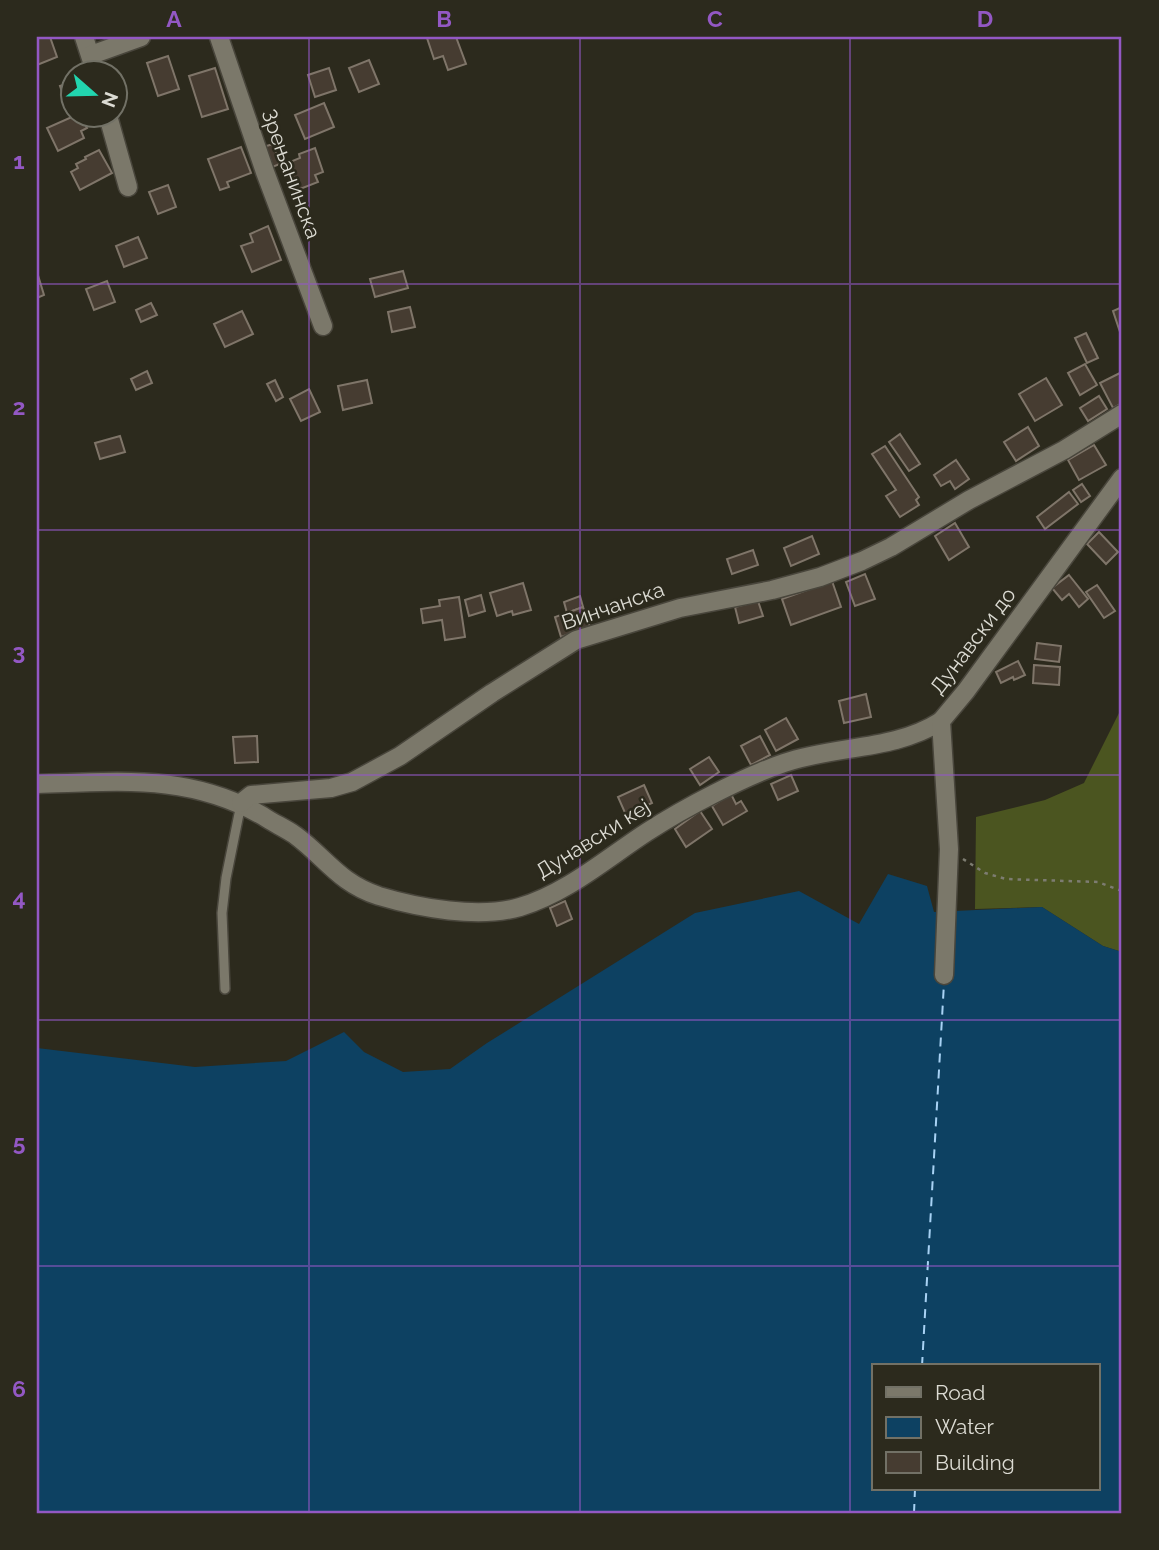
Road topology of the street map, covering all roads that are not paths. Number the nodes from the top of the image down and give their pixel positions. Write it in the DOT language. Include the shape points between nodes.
graph roads {
  1 [pos="84,37"];
  2 [pos="141,37"];
  3 [pos="219,37"];
  4 [pos="90,55"];
  5 [pos="92,60"];
  6 [pos="112,130"];
  7 [pos="128,187"];
  8 [pos="323,326"];
  9 [pos="1122,414"];
  10 [pos="1122,478"];
  11 [pos="941,721"];
  12 [pos="37,784"];
  13 [pos="241,803"];
  14 [pos="944,975"];
  15 [pos="225,989"];
  1 -- 4 [label="street"];
  2 -- 4 [label="street"];
  3 -- 8 [label="street, Зрењанинска"];
  4 -- 5 [label="street"];
  6 -- 7 [label="street"];
  9 -- 13 [label="street, Винчанска" via="862,561 772,590 680,607 576,640 400,756 352,782 251,795"];
  10 -- 11 [label="street, Дунавски до"];
  11 -- 13 [label="street, Дунавски кеј" via="902,739 772,768 650,830 566,886 508,910 446,910 372,893 344,880 296,835"];
  11 -- 14 [label="street, Дунавски до" via="949,849"];
  12 -- 13 [label="street" via="169,784"];
  13 -- 15 [label="lane" via="222,913"];
}
